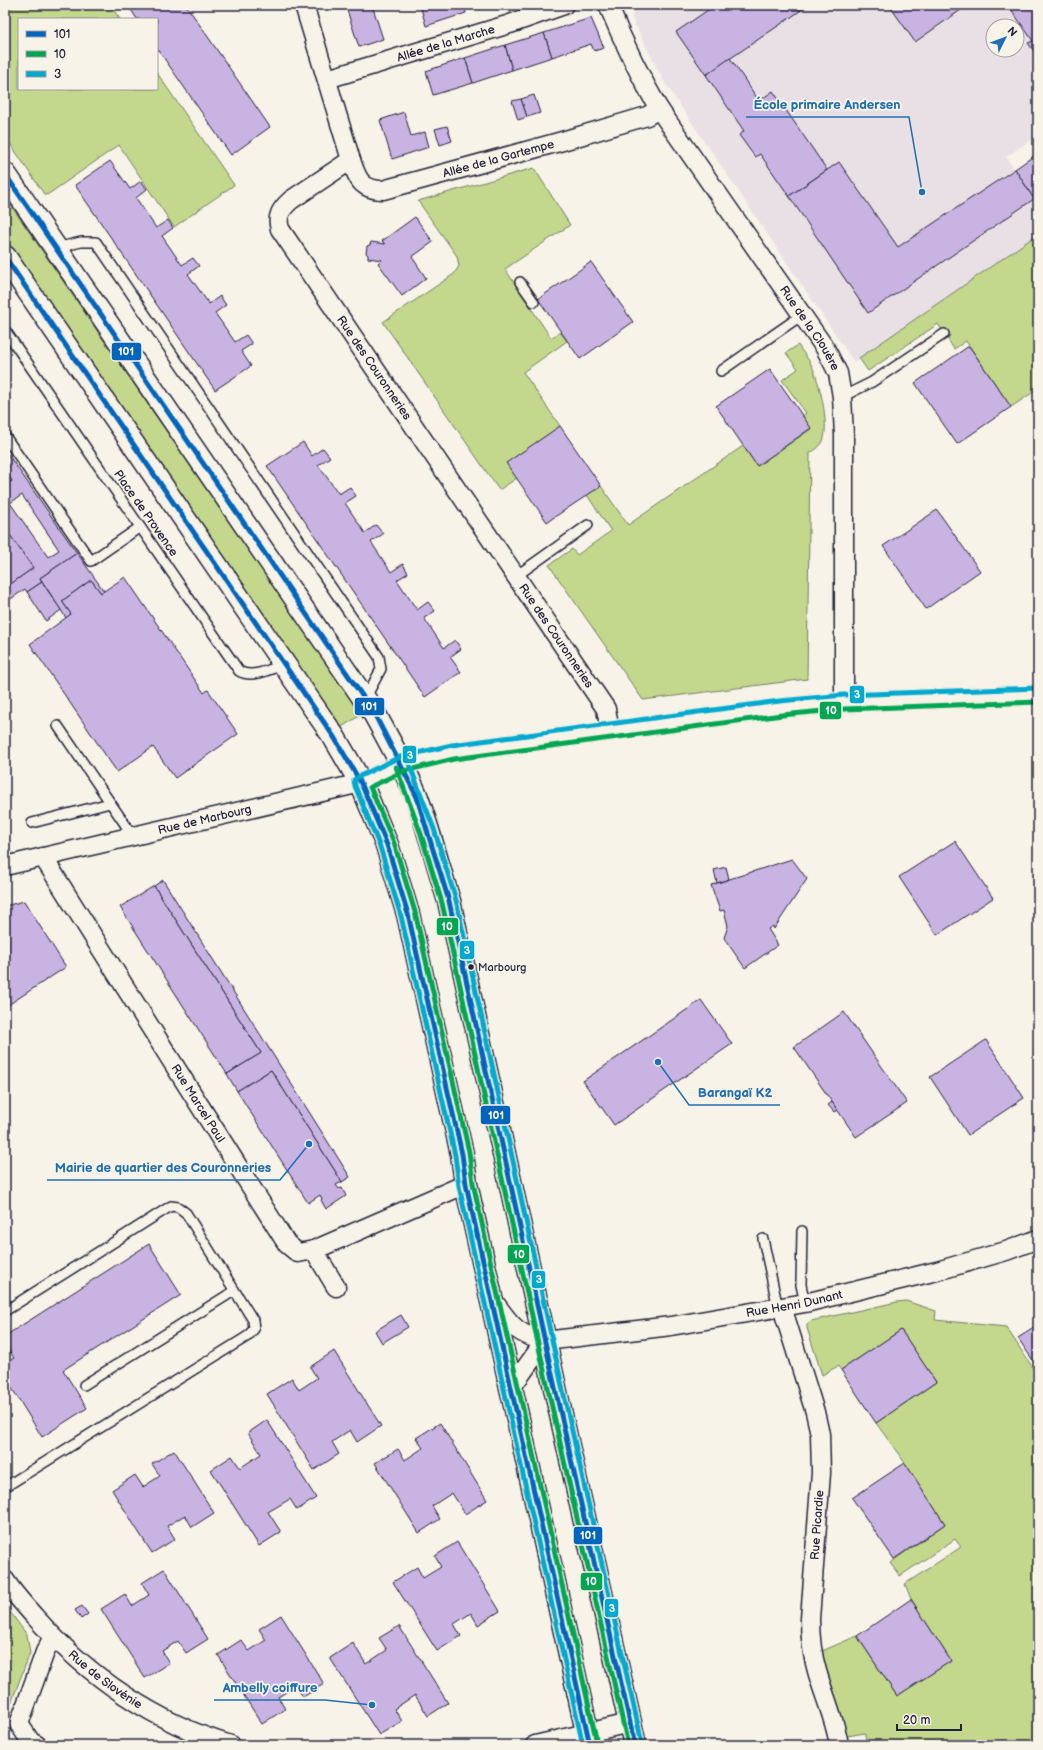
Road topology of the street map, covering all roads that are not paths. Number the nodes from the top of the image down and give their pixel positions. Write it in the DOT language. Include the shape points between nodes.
graph roads {
  1 [pos="304,5"];
  2 [pos="564,5"];
  3 [pos="608,5"];
  4 [pos="327,79"];
  5 [pos="659,109"];
  6 [pos="351,160"];
  7 [pos="5,174"];
  8 [pos="56,248"];
  9 [pos="5,257"];
  10 [pos="520,282"];
  11 [pos="534,302"];
  12 [pos="802,315"];
  13 [pos="5,330"];
  14 [pos="944,334"];
  15 [pos="721,371"];
  16 [pos="842,397"];
  17 [pos="5,436"];
  18 [pos="588,525"];
  19 [pos="140,527"];
  20 [pos="516,576"];
  21 [pos="285,664"];
  22 [pos="1038,695"];
  23 [pos="365,700"];
  24 [pos="844,702"];
  25 [pos="58,726"];
  26 [pos="610,731"];
  27 [pos="402,764"];
  28 [pos="361,783"];
  29 [pos="110,803"];
  30 [pos="32,823"];
  31 [pos="133,836"];
  32 [pos="43,857"];
  33 [pos="5,866"];
  34 [pos="466,1184"];
  35 [pos="802,1231"];
  36 [pos="763,1239"];
  37 [pos="1038,1239"];
  38 [pos="314,1250"];
  39 [pos="336,1287"];
  40 [pos="234,1291"];
  41 [pos="491,1299"];
  42 [pos="805,1303"];
  43 [pos="780,1308"];
  44 [pos="5,1311"];
  45 [pos="545,1341"];
  46 [pos="84,1385"];
  47 [pos="511,1388"];
  48 [pos="5,1487"];
  49 [pos="5,1580"];
  50 [pos="53,1638"];
  51 [pos="630,1723"];
  52 [pos="589,1739"];
  53 [pos="37,1745"];
  54 [pos="231,1745"];
  55 [pos="535,1745"];
  56 [pos="635,1745"];
  57 [pos="839,1745"];
  1 -- 4 [label="street"];
  2 -- 4 [label="street, Allée de la Marche" via="510,24"];
  3 -- 5 [label="street, Rue de la Clouère" via="639,76"];
  4 -- 6 [label="street"];
  5 -- 6 [label="street, Allée de la Gartempe" via="647,116 559,142 383,190 371,190 362,184"];
  5 -- 12 [label="street, Rue de la Clouère"];
  6 -- 20 [label="street, Rue des Couronneries" via="283,207 278,222 280,229"];
  7 -- 8 [label="main road"];
  8 -- 23 [label="main road"];
  8 -- 23 [label="lane" via="81,242 96,242 109,261 379,657 381,670"];
  9 -- 21 [label="main road"];
  10 -- 11 [label="lane"];
  12 -- 15 [label="lane"];
  12 -- 16 [label="street, Rue de la Clouère" via="825,348 838,373"];
  13 -- 19 [label="lane, Place de Provence"];
  14 -- 16 [label="lane" via="872,382"];
  16 -- 24 [label="street, Rue de la Clouère"];
  17 -- 19 [label="lane" via="91,561"];
  18 -- 20 [label="lane"];
  19 -- 21 [label="lane, Place de Provence" via="240,671 248,674"];
  20 -- 26 [label="street, Rue des Couronneries" via="606,709"];
  21 -- 28 [label="main road" via="334,737"];
  22 -- 24 [label="street, Rue de Marbourg"];
  23 -- 27 [label="main road"];
  24 -- 26 [label="street, Rue de Marbourg"];
  25 -- 29 [label="lane"];
  26 -- 27 [label="street, Rue de Marbourg" via="453,752"];
  27 -- 28 [label="street, Rue de Marbourg"];
  27 -- 45 [label="main road" via="428,830 449,901"];
  28 -- 31 [label="street, Rue de Marbourg"];
  28 -- 34 [label="main road" via="387,845 408,914 462,1154"];
  29 -- 30 [label="lane"];
  29 -- 31 [label="lane"];
  31 -- 32 [label="street, Rue de Marbourg"];
  32 -- 33 [label="street, Rue de Marbourg"];
  32 -- 38 [label="street, Rue Marcel Paul" via="287,1244 298,1253"];
  34 -- 38 [label="street, Rue Marcel Paul"];
  34 -- 41 [label="main road"];
  35 -- 42 [label="lane" via="801,1284"];
  36 -- 43 [label="lane"];
  37 -- 42 [label="street, Rue Henri Dunant" via="937,1272"];
  38 -- 39 [label="street"];
  40 -- 44 [label="lane" via="186,1212 178,1206 171,1206"];
  40 -- 46 [label="lane"];
  40 -- 48 [label="lane" via="253,1320 254,1329 248,1336"];
  41 -- 45 [label="street" via="514,1328 528,1337"];
  41 -- 47 [label="main road"];
  42 -- 43 [label="street, Rue Henri Dunant"];
  43 -- 45 [label="street, Rue Henri Dunant" via="671,1326"];
  43 -- 57 [label="street, Rue Picardie" via="820,1434 821,1473 810,1636 817,1672 836,1727"];
  45 -- 47 [label="street"];
  45 -- 51 [label="main road"];
  47 -- 52 [label="main road"];
  49 -- 50 [label="street, Rue de Slovénie"];
  50 -- 53 [label="street" via="45,1652 19,1724 31,1742"];
  50 -- 54 [label="street, Rue de Slovénie" via="114,1688 159,1716 192,1732"];
  51 -- 52 [label="street"];
  51 -- 56 [label="main road"];
  52 -- 55 [label="street"];
}
